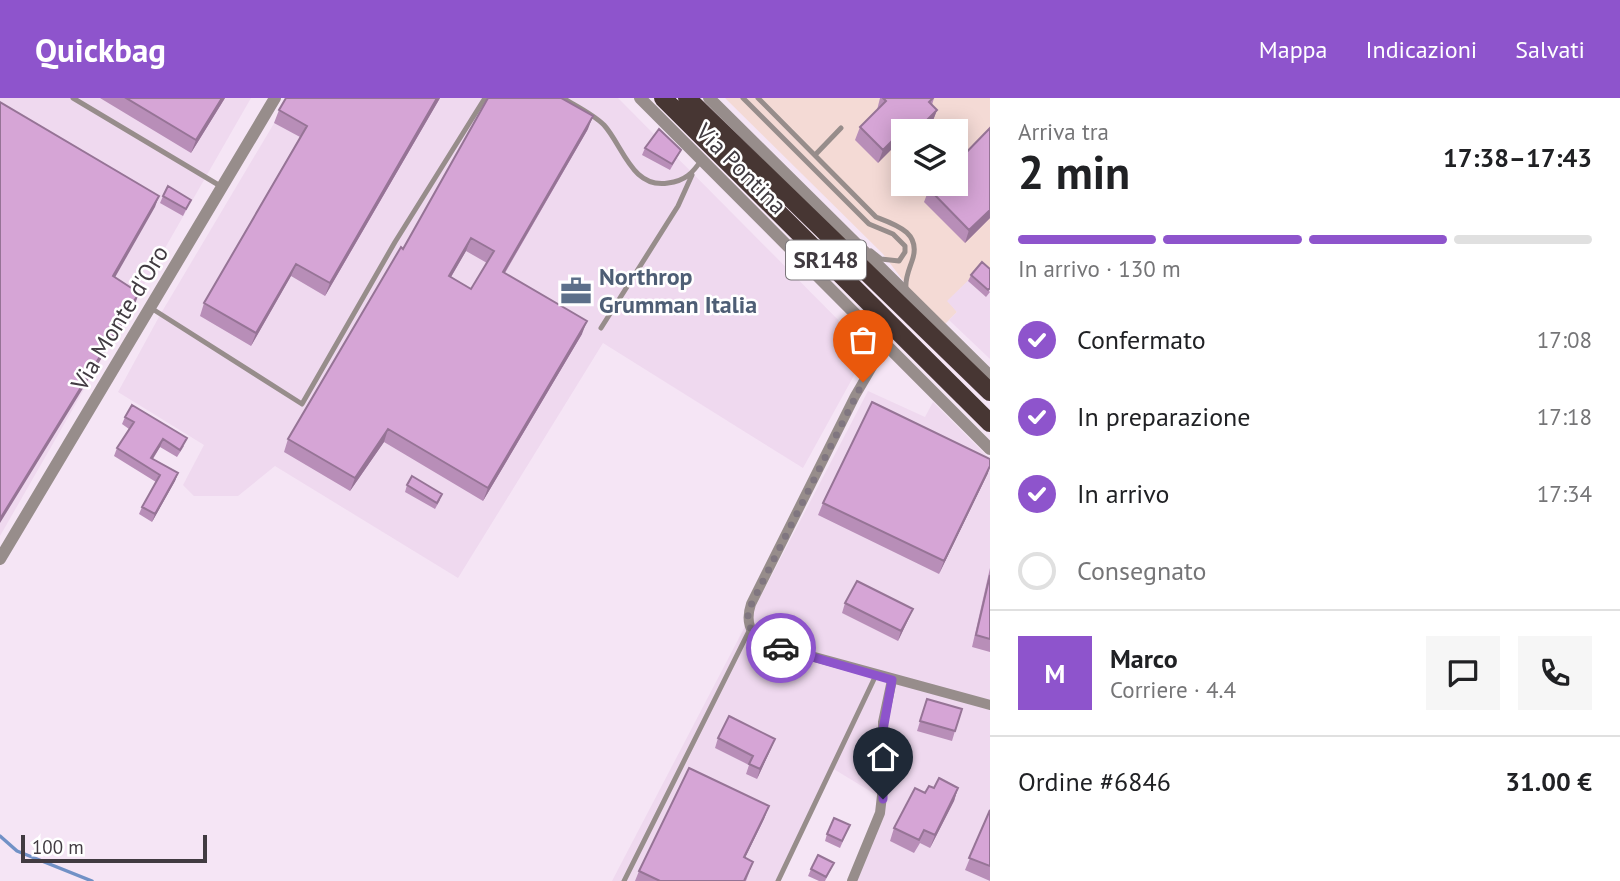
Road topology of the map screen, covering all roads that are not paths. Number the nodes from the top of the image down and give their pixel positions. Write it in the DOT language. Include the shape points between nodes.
graph roads {
  1 [pos="73,98"];
  2 [pos="275,98"];
  3 [pos="485,98"];
  4 [pos="563,98"];
  5 [pos="640,98"];
  6 [pos="663,98"];
  7 [pos="687,98"];
  8 [pos="709,98"];
  9 [pos="743,98"];
  10 [pos="758,98"];
  11 [pos="841,128"];
  12 [pos="815,155"];
  13 [pos="702,159"];
  14 [pos="692,175"];
  15 [pos="222,187"];
  16 [pos="822,210"];
  17 [pos="907,294"];
  18 [pos="150,307"];
  19 [pos="601,328"];
  20 [pos="886,342"];
  21 [pos="990,376"];
  22 [pos="990,392"];
  23 [pos="990,423"];
  24 [pos="990,449"];
  25 [pos="0,559"];
  26 [pos="750,629"];
  27 [pos="876,676"];
  28 [pos="892,680"];
  29 [pos="990,705"];
  30 [pos="624,881"];
  31 [pos="778,881"];
  32 [pos="852,881"];
  1 -- 15 [label="lane"];
  2 -- 15 [label="street, Via Monte d'Oro"];
  3 -- 18 [label="lane" via="302,404"];
  4 -- 14 [label="lane" via="601,122 620,153 647,181 671,183"];
  5 -- 13 [label="street, Via Pontina"];
  6 -- 23 [label="highway, SR148"];
  7 -- 22 [label="highway, SR148"];
  8 -- 16 [label="street, Via Pontina"];
  9 -- 16 [label="lane" via="869,225 900,238 905,246 902,257 893,262 881,258"];
  10 -- 12 [label="lane"];
  11 -- 12 [label="lane"];
  12 -- 17 [label="lane" via="876,217 909,233 915,250 905,283"];
  13 -- 14 [label="lane"];
  13 -- 20 [label="street, Via Pontina"];
  14 -- 19 [label="lane" via="678,206"];
  15 -- 18 [label="street, Via Monte d'Oro"];
  16 -- 17 [label="street, Via Pontina"];
  17 -- 21 [label="street, Via Pontina"];
  18 -- 25 [label="street, Via Monte d'Oro"];
  20 -- 24 [label="street, Via Pontina"];
  20 -- 26 [label="street" via="751,604"];
  26 -- 27 [label="street" via="767,644"];
  26 -- 30 [label="lane"];
  27 -- 28 [label="street"];
  27 -- 31 [label="lane"];
  28 -- 29 [label="street"];
  28 -- 32 [label="street" via="883,722 880,813"];
}
